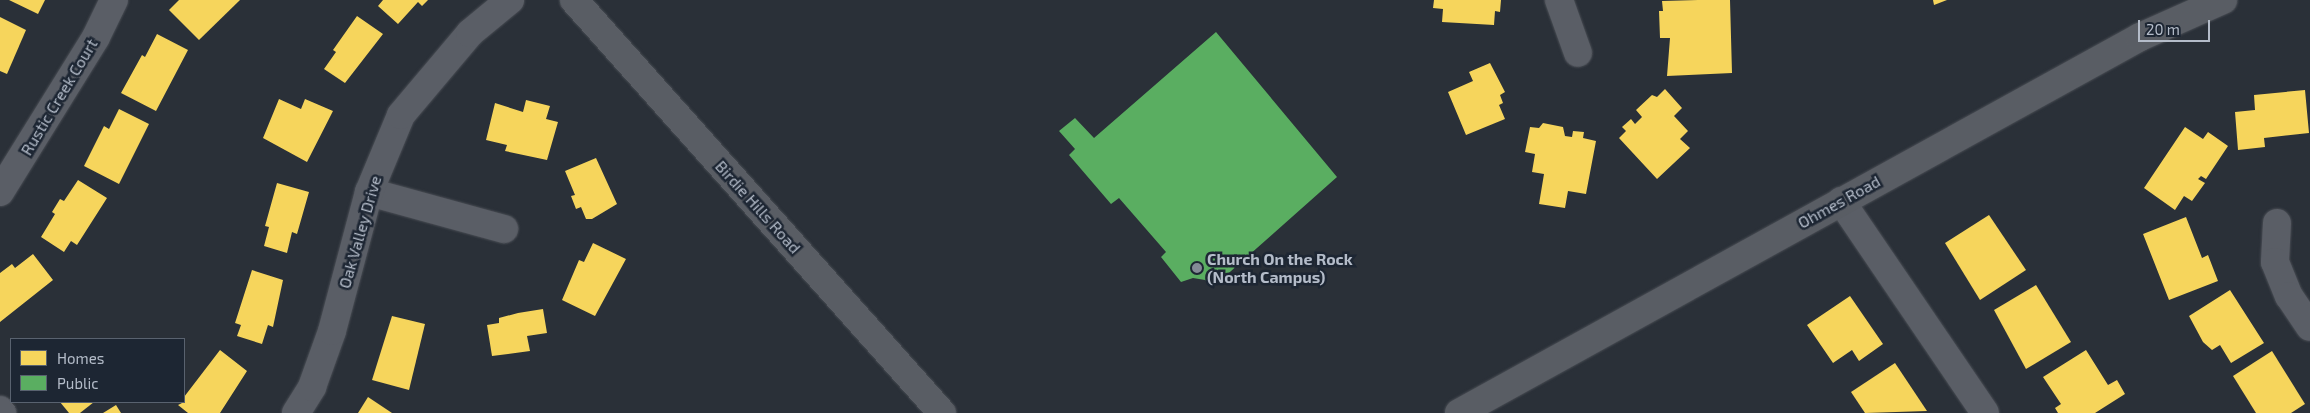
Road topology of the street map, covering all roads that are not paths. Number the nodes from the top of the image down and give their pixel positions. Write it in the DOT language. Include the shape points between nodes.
graph roads {
  1 [pos="114,0"];
  2 [pos="510,0"];
  3 [pos="574,0"];
  4 [pos="1559,0"];
  5 [pos="2223,0"];
  6 [pos="1578,53"];
  7 [pos="0,192"];
  8 [pos="369,192"];
  9 [pos="1841,201"];
  10 [pos="2277,223"];
  11 [pos="504,229"];
  12 [pos="2310,327"];
  13 [pos="0,410"];
  14 [pos="2,413"];
  15 [pos="296,413"];
  16 [pos="942,413"];
  17 [pos="1459,413"];
  18 [pos="1985,413"];
  1 -- 7 [label="street, Rustic Creek Court" via="87,54"];
  2 -- 8 [label="street, Oak Valley Drive" via="470,33 401,114"];
  3 -- 16 [label="main road, Birdie Hills Road"];
  4 -- 6 [label="street"];
  5 -- 9 [label="main road, Ohmes Road" via="2140,37"];
  8 -- 11 [label="street"];
  8 -- 15 [label="street, Oak Valley Drive" via="332,331 312,387"];
  9 -- 17 [label="main road, Ohmes Road"];
  9 -- 18 [label="street"];
  10 -- 12 [label="street" via="2275,262 2289,296"];
  13 -- 14 [label="street"];
}
